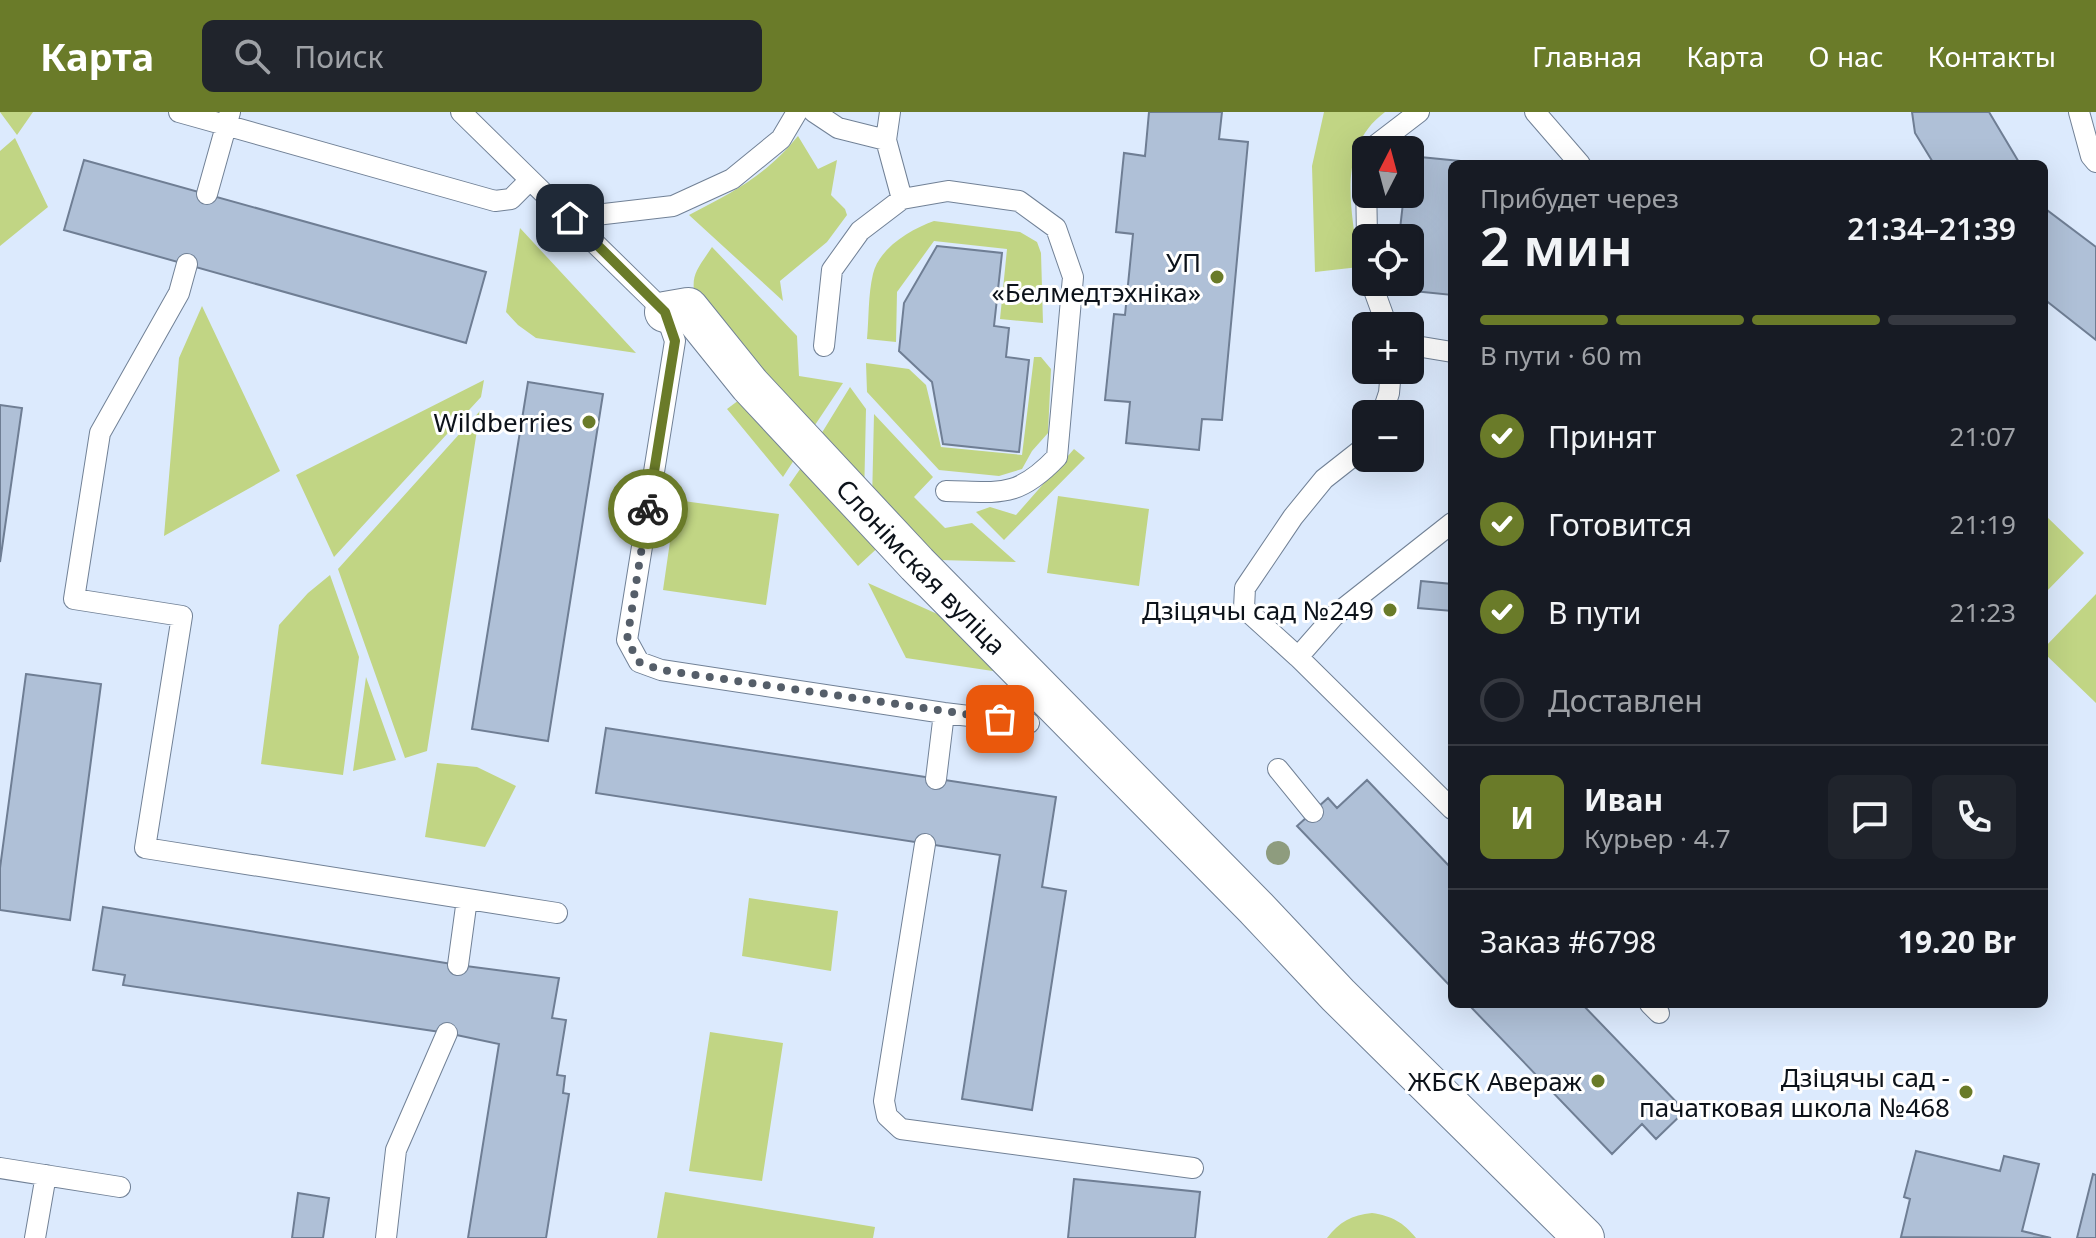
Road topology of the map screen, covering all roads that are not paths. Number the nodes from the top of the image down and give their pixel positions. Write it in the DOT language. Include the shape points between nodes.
graph roads {
  1 [pos="179,112"];
  2 [pos="461,112"];
  3 [pos="797,112"];
  4 [pos="814,112"];
  5 [pos="890,112"];
  6 [pos="1419,112"];
  7 [pos="1535,112"];
  8 [pos="2079,112"];
  9 [pos="228,119"];
  10 [pos="1388,136"];
  11 [pos="886,140"];
  12 [pos="1577,160"];
  13 [pos="2096,162"];
  14 [pos="530,180"];
  15 [pos="207,194"];
  16 [pos="902,199"];
  17 [pos="570,218"];
  18 [pos="187,264"];
  19 [pos="665,312"];
  20 [pos="824,346"];
  21 [pos="1424,347"];
  22 [pos="1448,351"];
  23 [pos="1352,457"];
  24 [pos="946,491"];
  25 [pos="1448,526"];
  26 [pos="1298,657"];
  27 [pos="944,713"];
  28 [pos="1029,723"];
  29 [pos="1278,769"];
  30 [pos="936,779"];
  31 [pos="1448,805"];
  32 [pos="1313,812"];
  33 [pos="925,844"];
  34 [pos="467,899"];
  35 [pos="557,913"];
  36 [pos="458,965"];
  37 [pos="447,1033"];
  38 [pos="0,1168"];
  39 [pos="1193,1168"];
  40 [pos="46,1175"];
  41 [pos="120,1187"];
  42 [pos="35,1238"];
  43 [pos="386,1238"];
  44 [pos="1584,1238"];
  1 -- 9 [label="lane"];
  2 -- 14 [label="lane, Слонімская вуліца"];
  3 -- 17 [label="lane" via="781,139 732,179 709,190 673,206"];
  4 -- 11 [label="lane" via="838,128"];
  5 -- 11 [label="lane"];
  6 -- 10 [label="lane"];
  7 -- 12 [label="lane"];
  8 -- 13 [label="lane"];
  9 -- 14 [label="lane" via="495,201 511,199"];
  9 -- 15 [label="lane"];
  11 -- 16 [label="lane"];
  14 -- 17 [label="lane, Слонімская вуліца"];
  16 -- 20 [label="lane" via="860,231 832,270"];
  16 -- 24 [label="lane" via="948,191 1019,201 1056,228 1073,277 1057,457 1040,475 1009,492"];
  17 -- 19 [label="lane, Слонімская вуліца"];
  18 -- 34 [label="lane" via="179,293 100,433 74,599 182,616 145,848"];
  19 -- 27 [label="lane" via="675,341 627,640 639,662 661,670"];
  19 -- 44 [label="street, Слонімская вуліца" via="688,308 750,385 933,580"];
  21 -- 22 [label="lane"];
  23 -- 26 [label="lane" via="1324,479 1245,588 1244,608"];
  25 -- 26 [label="lane" via="1334,616"];
  26 -- 31 [label="lane"];
  27 -- 28 [label="lane"];
  27 -- 30 [label="lane"];
  29 -- 32 [label="lane"];
  33 -- 39 [label="lane" via="884,1101 887,1116 901,1129"];
  34 -- 35 [label="lane"];
  34 -- 36 [label="lane"];
  37 -- 43 [label="lane" via="396,1150"];
  38 -- 40 [label="lane"];
  40 -- 41 [label="lane"];
  40 -- 42 [label="lane"];
}
